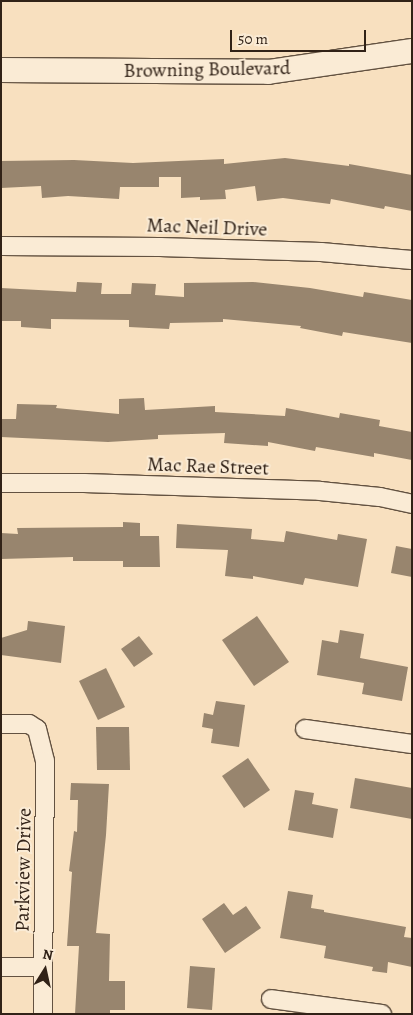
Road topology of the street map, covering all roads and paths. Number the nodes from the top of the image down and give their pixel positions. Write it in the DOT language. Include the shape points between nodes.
graph roads {
  1 [pos="412,51"];
  2 [pos="1,70"];
  3 [pos="1,246"];
  4 [pos="412,260"];
  5 [pos="1,483"];
  6 [pos="412,504"];
  7 [pos="1,724"];
  8 [pos="305,729"];
  9 [pos="412,744"];
  10 [pos="43,966"];
  11 [pos="1,967"];
  12 [pos="271,999"];
  13 [pos="44,1014"];
  14 [pos="382,1014"];
  1 -- 2 [label="street, Browning Boulevard" via="268,72"];
  3 -- 4 [label="street, Mac Neil Drive" via="217,248"];
  5 -- 6 [label="street, Mac Rae Street" via="320,491"];
  7 -- 10 [label="street, Parkview Drive" via="29,724 37,728 45,761"];
  8 -- 9 [label="street"];
  10 -- 11 [label="street"];
  10 -- 13 [label="street, Parkview Drive"];
  12 -- 14 [label="street"];
}
